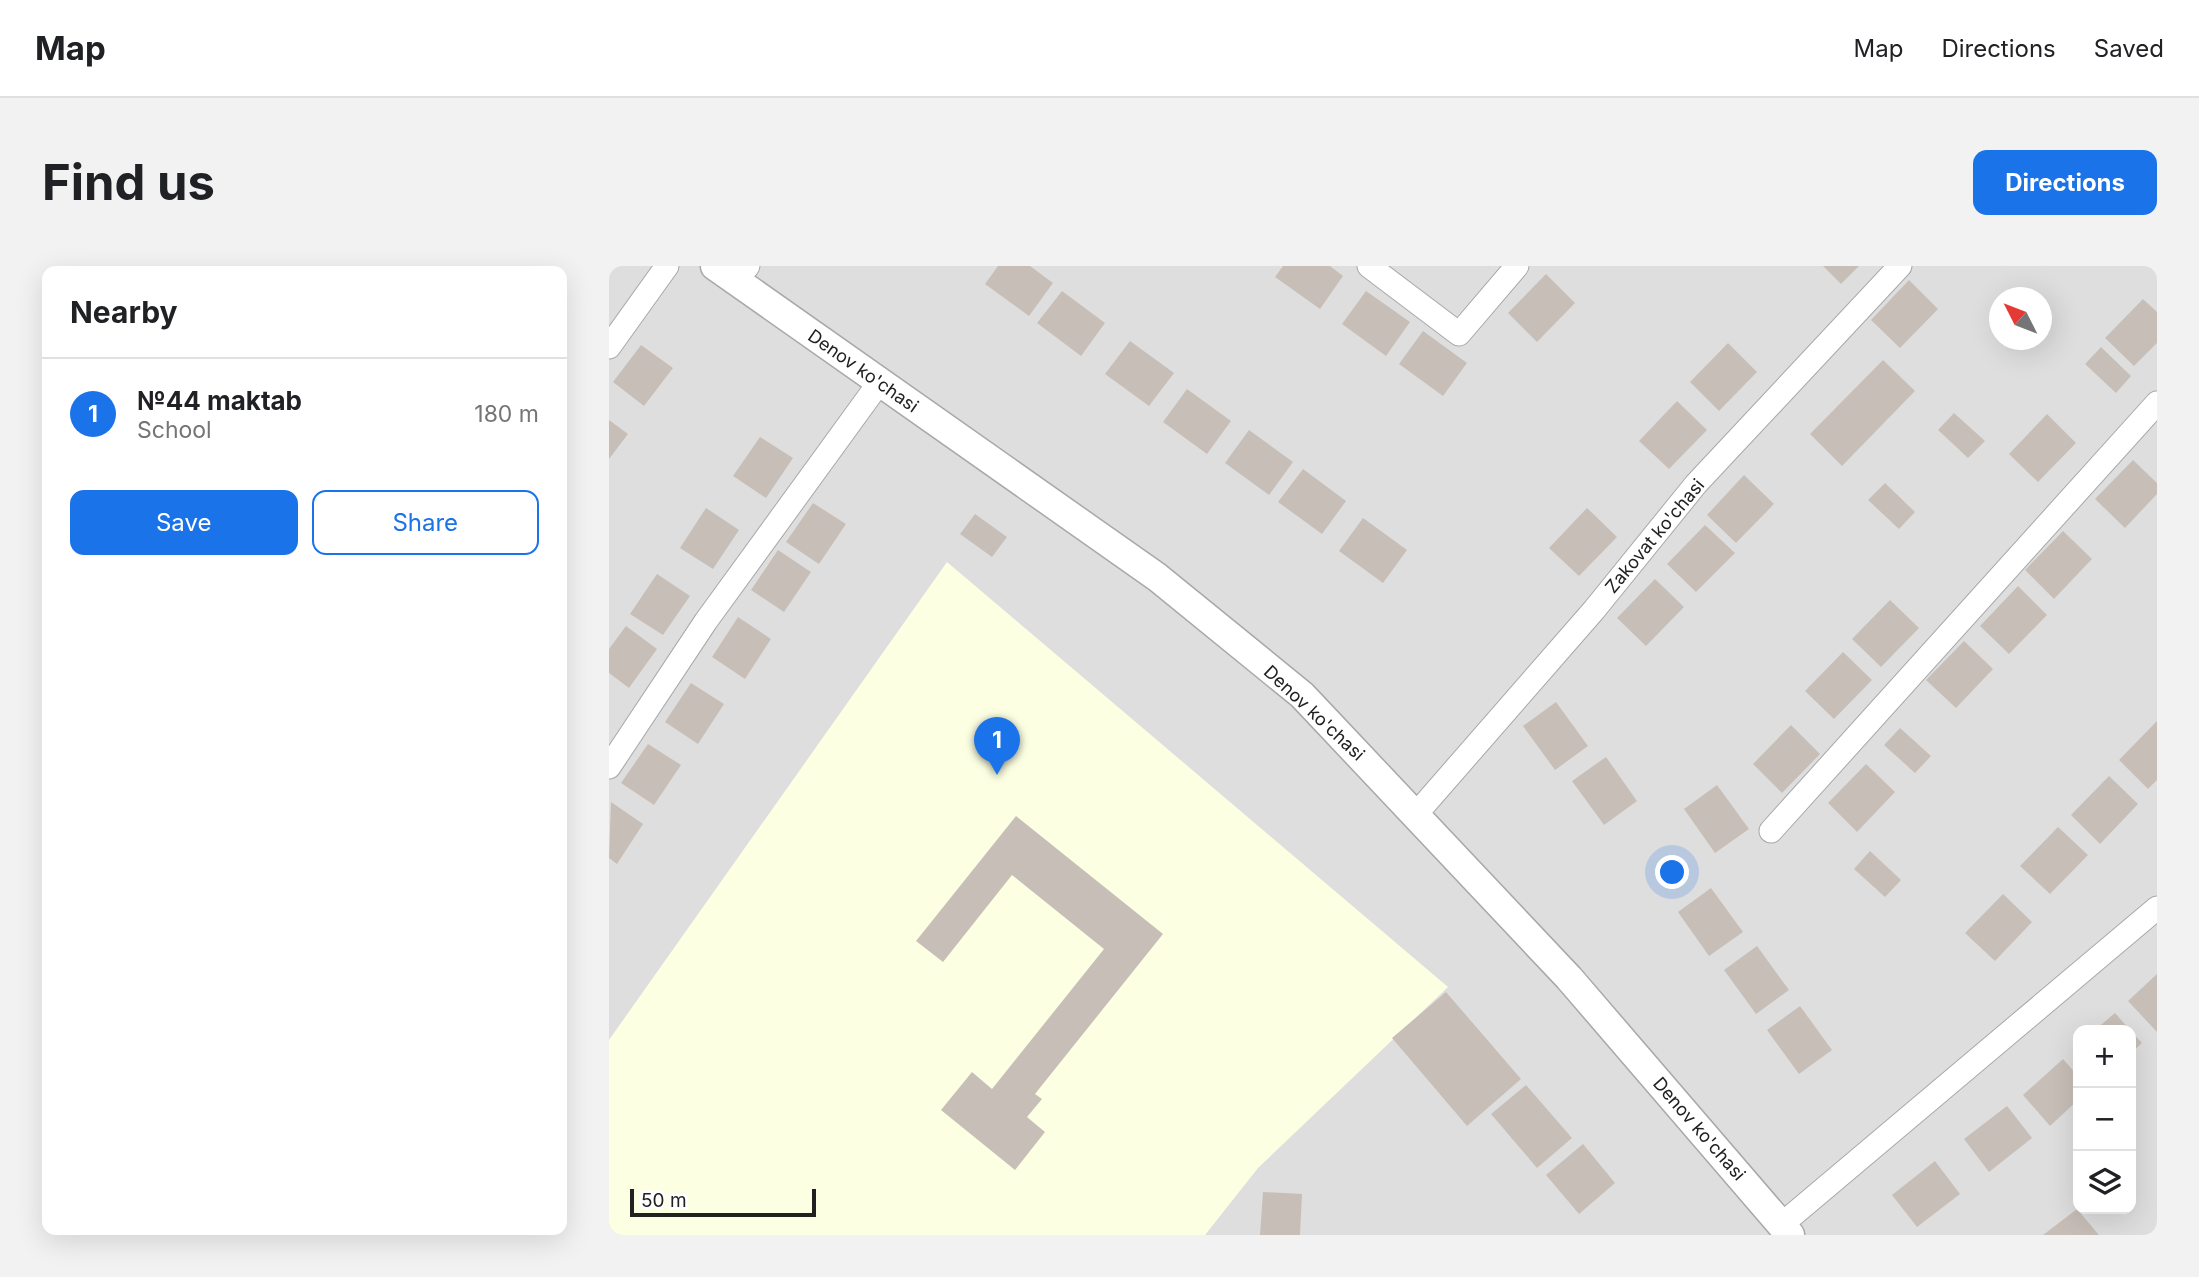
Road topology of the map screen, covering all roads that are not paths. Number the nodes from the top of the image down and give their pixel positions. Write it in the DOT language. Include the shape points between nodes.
graph roads {
  1 [pos="667,266"];
  2 [pos="1369,266"];
  3 [pos="1517,266"];
  4 [pos="1900,266"];
  5 [pos="733,271"];
  6 [pos="609,347"];
  7 [pos="879,383"];
  8 [pos="2157,403"];
  9 [pos="609,767"];
  10 [pos="1417,813"];
  11 [pos="1771,831"];
  12 [pos="2157,908"];
  13 [pos="1785,1230"];
  1 -- 6 [label="street"];
  2 -- 3 [label="street" via="1459,334"];
  4 -- 10 [label="street, Zakovat ko'chasi" via="1696,484 1594,610"];
  5 -- 7 [label="street, Denov ko'chasi"];
  7 -- 9 [label="street" via="706,621"];
  7 -- 10 [label="street, Denov ko'chasi" via="1157,578 1302,695"];
  8 -- 11 [label="street"];
  10 -- 13 [label="street, Denov ko'chasi" via="1569,978"];
  12 -- 13 [label="street"];
}
